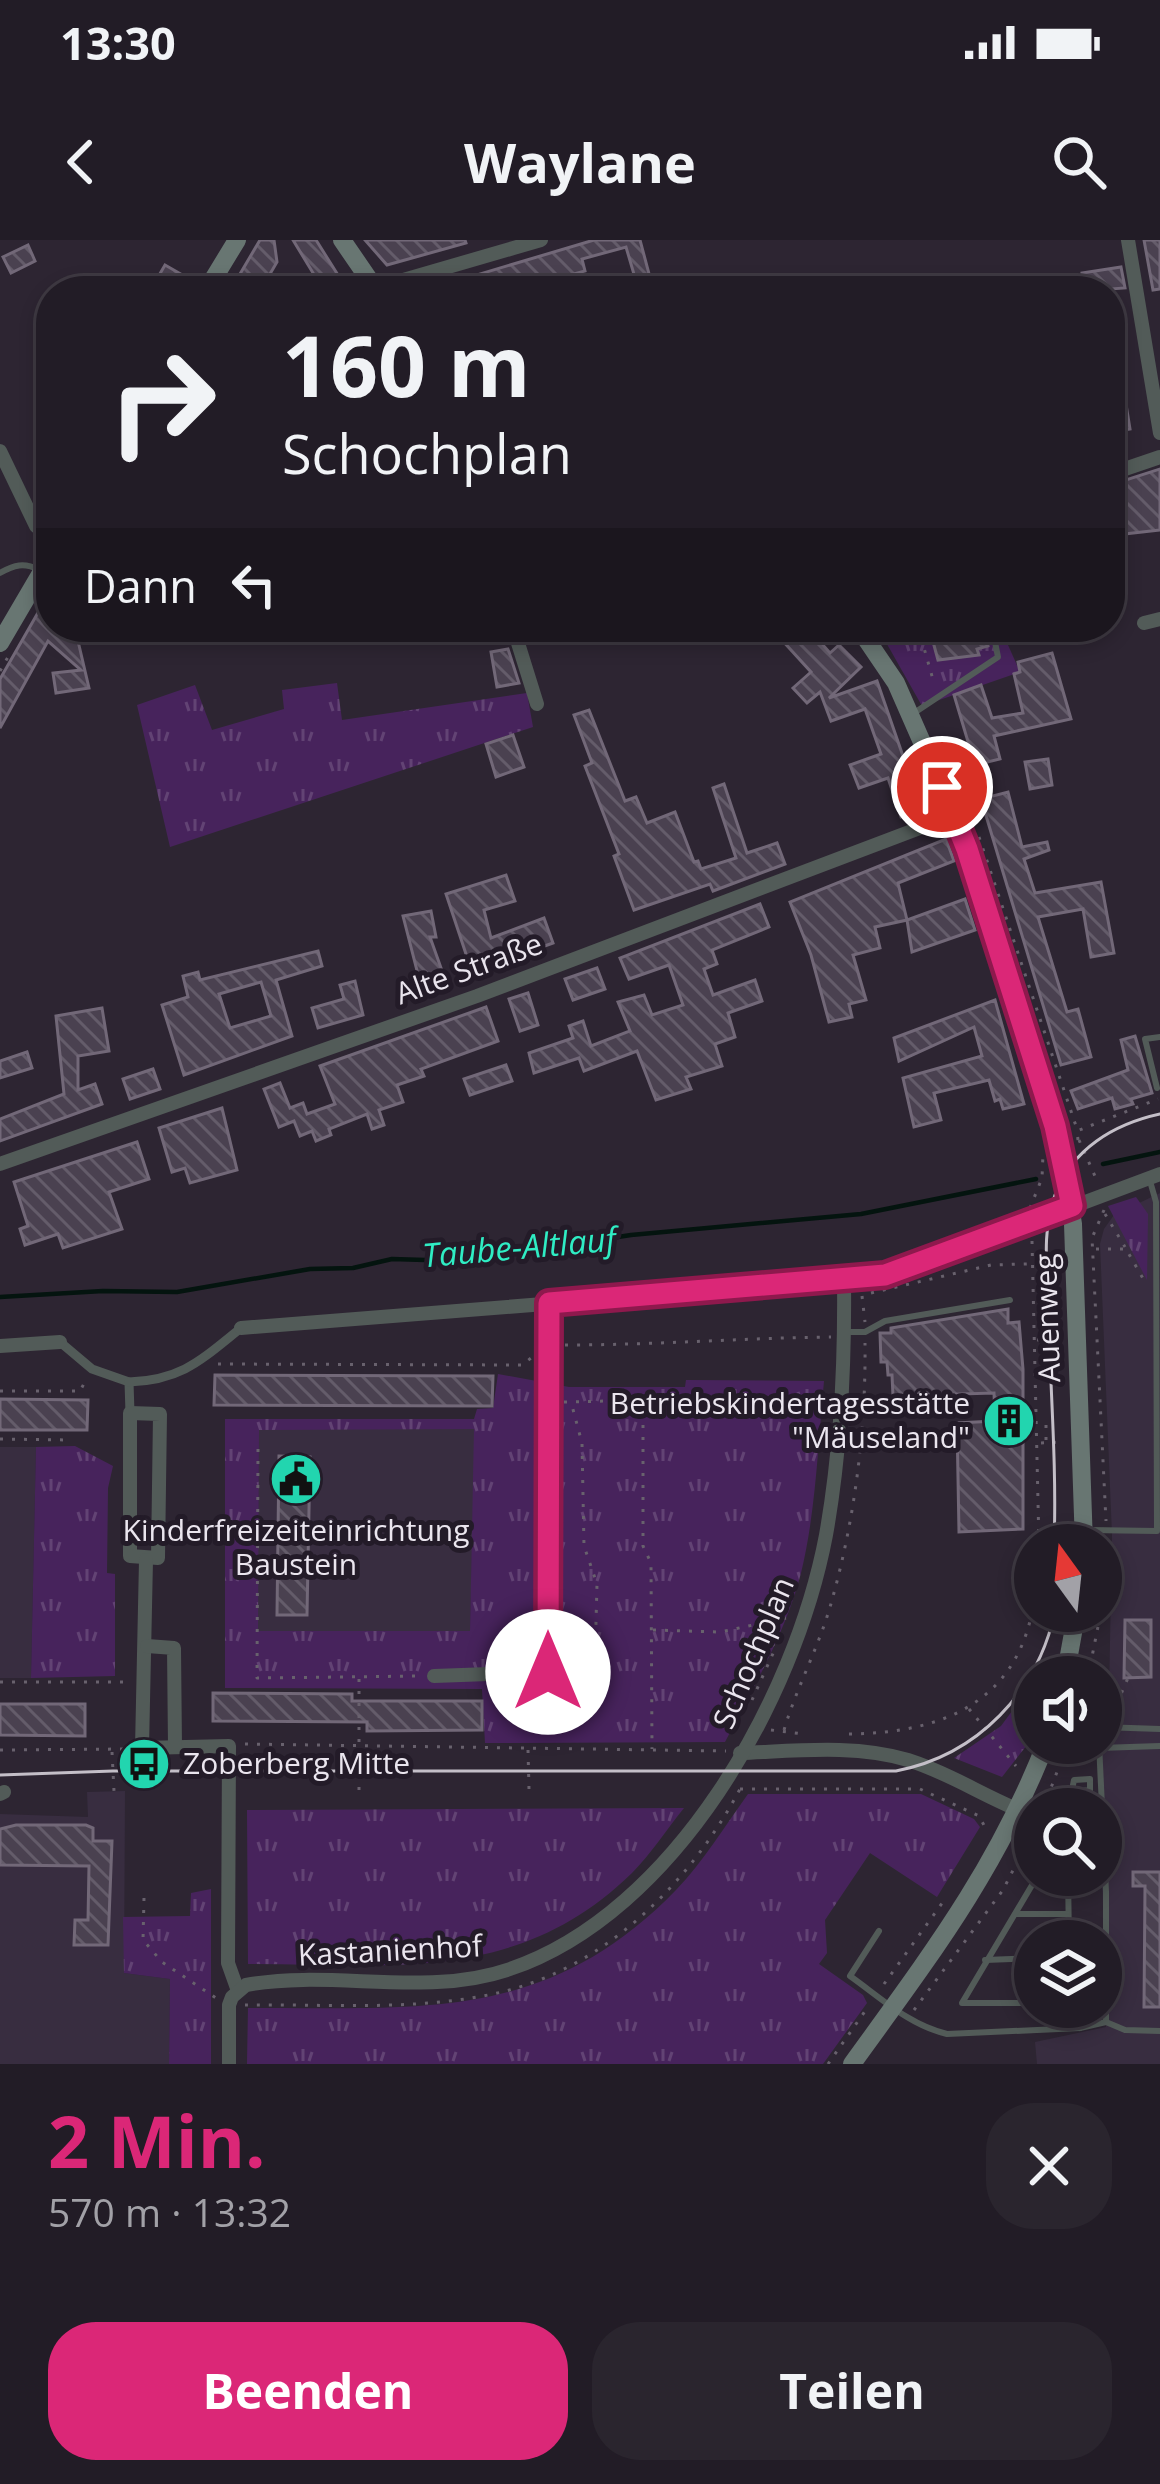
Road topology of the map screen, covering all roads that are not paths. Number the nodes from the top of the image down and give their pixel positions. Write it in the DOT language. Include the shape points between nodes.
graph roads {
  1 [pos="237,240"];
  2 [pos="342,240"];
  3 [pos="541,240"];
  4 [pos="1128,240"];
  5 [pos="215,276"];
  6 [pos="368,276"];
  7 [pos="418,276"];
  8 [pos="1160,433"];
  9 [pos="0,452"];
  10 [pos="1160,457"];
  11 [pos="1125,469"];
  12 [pos="36,526"];
  13 [pos="36,565"];
  14 [pos="0,573"];
  15 [pos="36,581"];
  16 [pos="517,642"];
  17 [pos="868,642"];
  18 [pos="995,642"];
  19 [pos="0,643"];
  20 [pos="537,704"];
  21 [pos="911,715"];
  22 [pos="954,815"];
  23 [pos="1160,1037"];
  24 [pos="1157,1088"];
  25 [pos="0,1164"];
  26 [pos="1154,1176"];
  27 [pos="1072,1206"];
  28 [pos="844,1280"];
  29 [pos="1010,1300"];
  30 [pos="549,1303"];
  31 [pos="1158,1319"];
  32 [pos="241,1328"];
  33 [pos="845,1335"];
  34 [pos="59,1342"];
  35 [pos="0,1346"];
  36 [pos="129,1382"];
  37 [pos="130,1413"];
  38 [pos="1083,1524"];
  39 [pos="1122,1531"];
  40 [pos="146,1560"];
  41 [pos="146,1646"];
  42 [pos="434,1676"];
  43 [pos="1122,1728"];
  44 [pos="1160,1729"];
  45 [pos="1122,1746"];
  46 [pos="1160,1746"];
  47 [pos="175,1747"];
  48 [pos="740,1753"];
  49 [pos="1100,1764"];
  50 [pos="1014,1808"];
  51 [pos="1073,1809"];
  52 [pos="1014,1819"];
  53 [pos="1026,1896"];
  54 [pos="1067,1896"];
  55 [pos="1016,1914"];
  56 [pos="1067,1914"];
  57 [pos="1067,1920"];
  58 [pos="1106,1920"];
  59 [pos="879,1931"];
  60 [pos="1014,1959"];
  61 [pos="985,1960"];
  62 [pos="235,1984"];
  63 [pos="1014,2003"];
  64 [pos="892,2007"];
  65 [pos="1080,2028"];
  66 [pos="1120,2028"];
  67 [pos="1160,2031"];
  68 [pos="229,2064"];
  69 [pos="851,2064"];
  1 -- 5 [label="main road"];
  2 -- 6 [label="main road"];
  3 -- 7 [label="street"];
  4 -- 8 [label="street"];
  9 -- 12 [label="street"];
  10 -- 11 [label="street"];
  13 -- 14 [label="lane"];
  15 -- 19 [label="main road"];
  16 -- 20 [label="street"];
  17 -- 21 [label="main road, Auenweg"];
  18 -- 21 [label="lane" via="998,657"];
  21 -- 22 [label="main road, Auenweg"];
  22 -- 25 [label="street, Alte Straße" via="477,996"];
  22 -- 27 [label="main road, Auenweg" via="1055,1126"];
  23 -- 24 [label="lane" via="1145,1039"];
  26 -- 27 [label="street"];
  26 -- 31 [label="lane"];
  27 -- 28 [label="street" via="915,1266"];
  27 -- 38 [label="main road, Auenweg"];
  28 -- 30 [label="street"];
  28 -- 33 [label="street, Schochplan"];
  29 -- 33 [label="lane"];
  30 -- 32 [label="street"];
  30 -- 42 [label="street" via="548,1672"];
  31 -- 39 [label="lane" via="1157,1531"];
  32 -- 36 [label="street" via="161,1381"];
  33 -- 48 [label="street, Schochplan" via="826,1536 805,1613"];
  34 -- 35 [label="street"];
  34 -- 36 [label="street" via="92,1369"];
  36 -- 37 [label="street"];
  37 -- 40 [label="street" via="130,1556"];
  37 -- 40 [label="street" via="160,1414 158,1558"];
  40 -- 41 [label="street"];
  41 -- 47 [label="street" via="173,1648"];
  41 -- 47 [label="street" via="142,1748"];
  43 -- 44 [label="lane"];
  45 -- 46 [label="lane"];
  47 -- 62 [label="street" via="229,1746 228,1963"];
  48 -- 50 [label="street" via="891,1756"];
  48 -- 62 [label="street, Kastanienhof" via="700,1818 634,1894 582,1936 509,1970 444,1980"];
  49 -- 58 [label="lane"];
  51 -- 51 [label="lane" via="1081,1790 1090,1790 1090,1779 1074,1780"];
  52 -- 64 [label="main road"];
  53 -- 55 [label="lane"];
  54 -- 56 [label="lane"];
  55 -- 56 [label="lane"];
  55 -- 61 [label="lane"];
  56 -- 57 [label="lane"];
  59 -- 64 [label="lane" via="850,1976"];
  60 -- 61 [label="lane"];
  61 -- 63 [label="lane" via="962,2003"];
  62 -- 68 [label="street"];
  64 -- 65 [label="lane" via="947,2034"];
  64 -- 69 [label="main road"];
  66 -- 67 [label="lane"];
}
